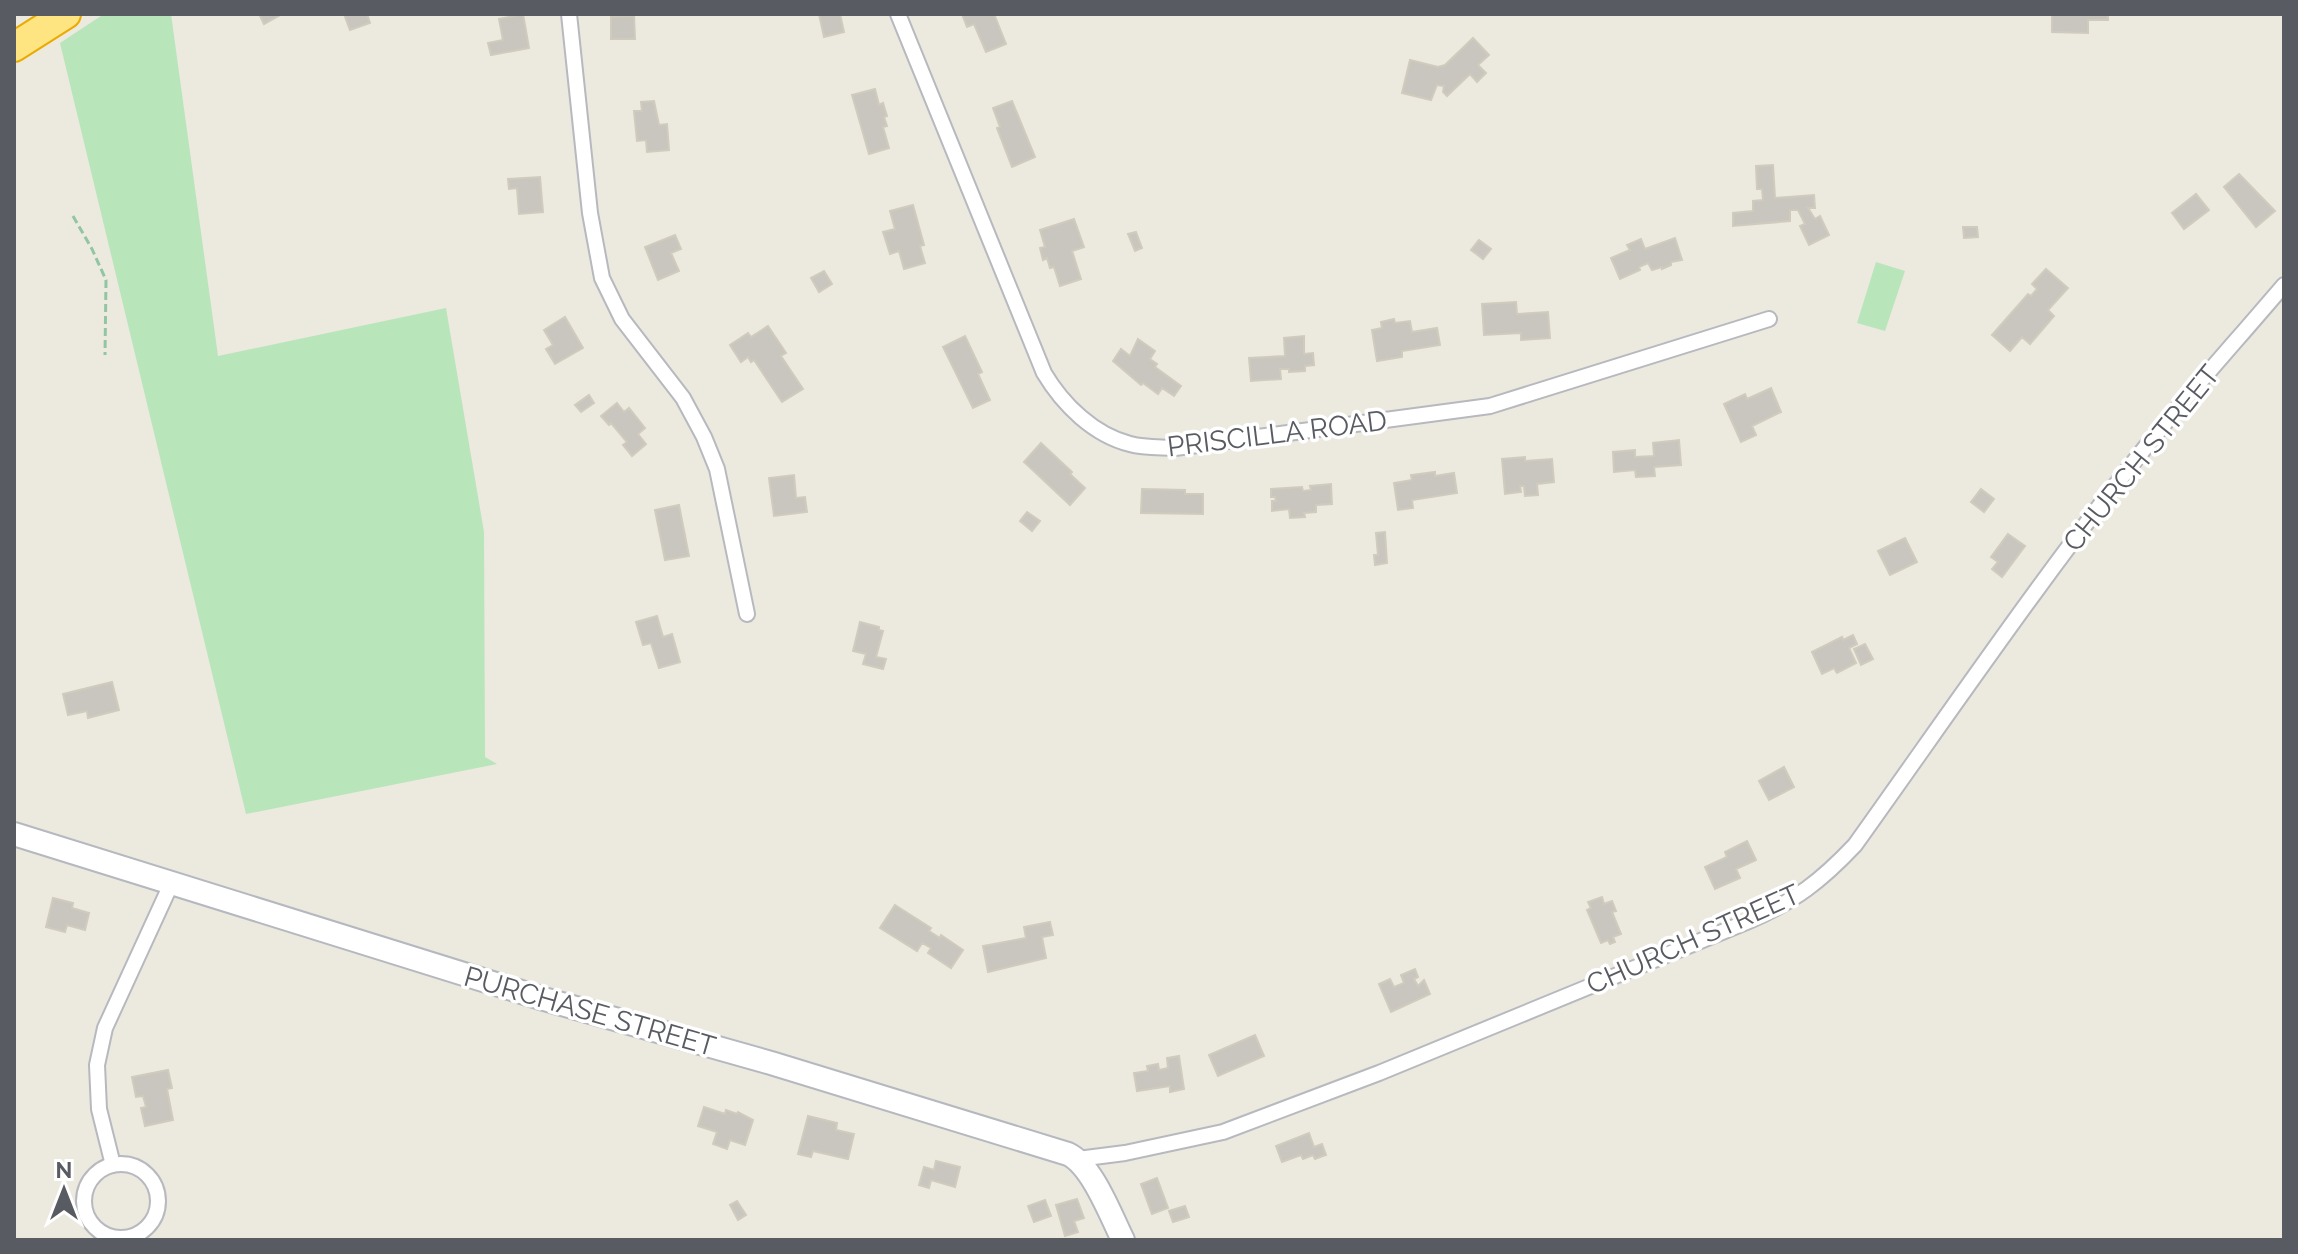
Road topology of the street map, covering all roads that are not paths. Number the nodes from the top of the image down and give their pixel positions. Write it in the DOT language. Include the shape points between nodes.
graph roads {
  1 [pos="66,14"];
  2 [pos="569,14"];
  3 [pos="898,14"];
  4 [pos="14,47"];
  5 [pos="2284,285"];
  6 [pos="1769,319"];
  7 [pos="747,614"];
  8 [pos="14,834"];
  9 [pos="172,882"];
  10 [pos="1078,1159"];
  11 [pos="113,1165"];
  12 [pos="1123,1240"];
  1 -- 4 [label="highway"];
  2 -- 7 [label="street" via="598,263 615,308 683,398 709,447"];
  3 -- 6 [label="street, PRISCILLA ROAD" via="1044,373 1077,413 1130,444 1175,448 1490,406"];
  5 -- 10 [label="street, CHURCH STREET" via="2111,492 1855,845 1804,893 1749,921 1223,1132"];
  8 -- 9 [label="street, PURCHASE STREET"];
  9 -- 10 [label="street, PURCHASE STREET"];
  9 -- 11 [label="street" via="105,1028 97,1065 99,1109"];
  10 -- 12 [label="street"];
  11 -- 11 [label="street" via="95,1175 84,1202 96,1229 125,1239 145,1231 159,1202 145,1172"];
}
